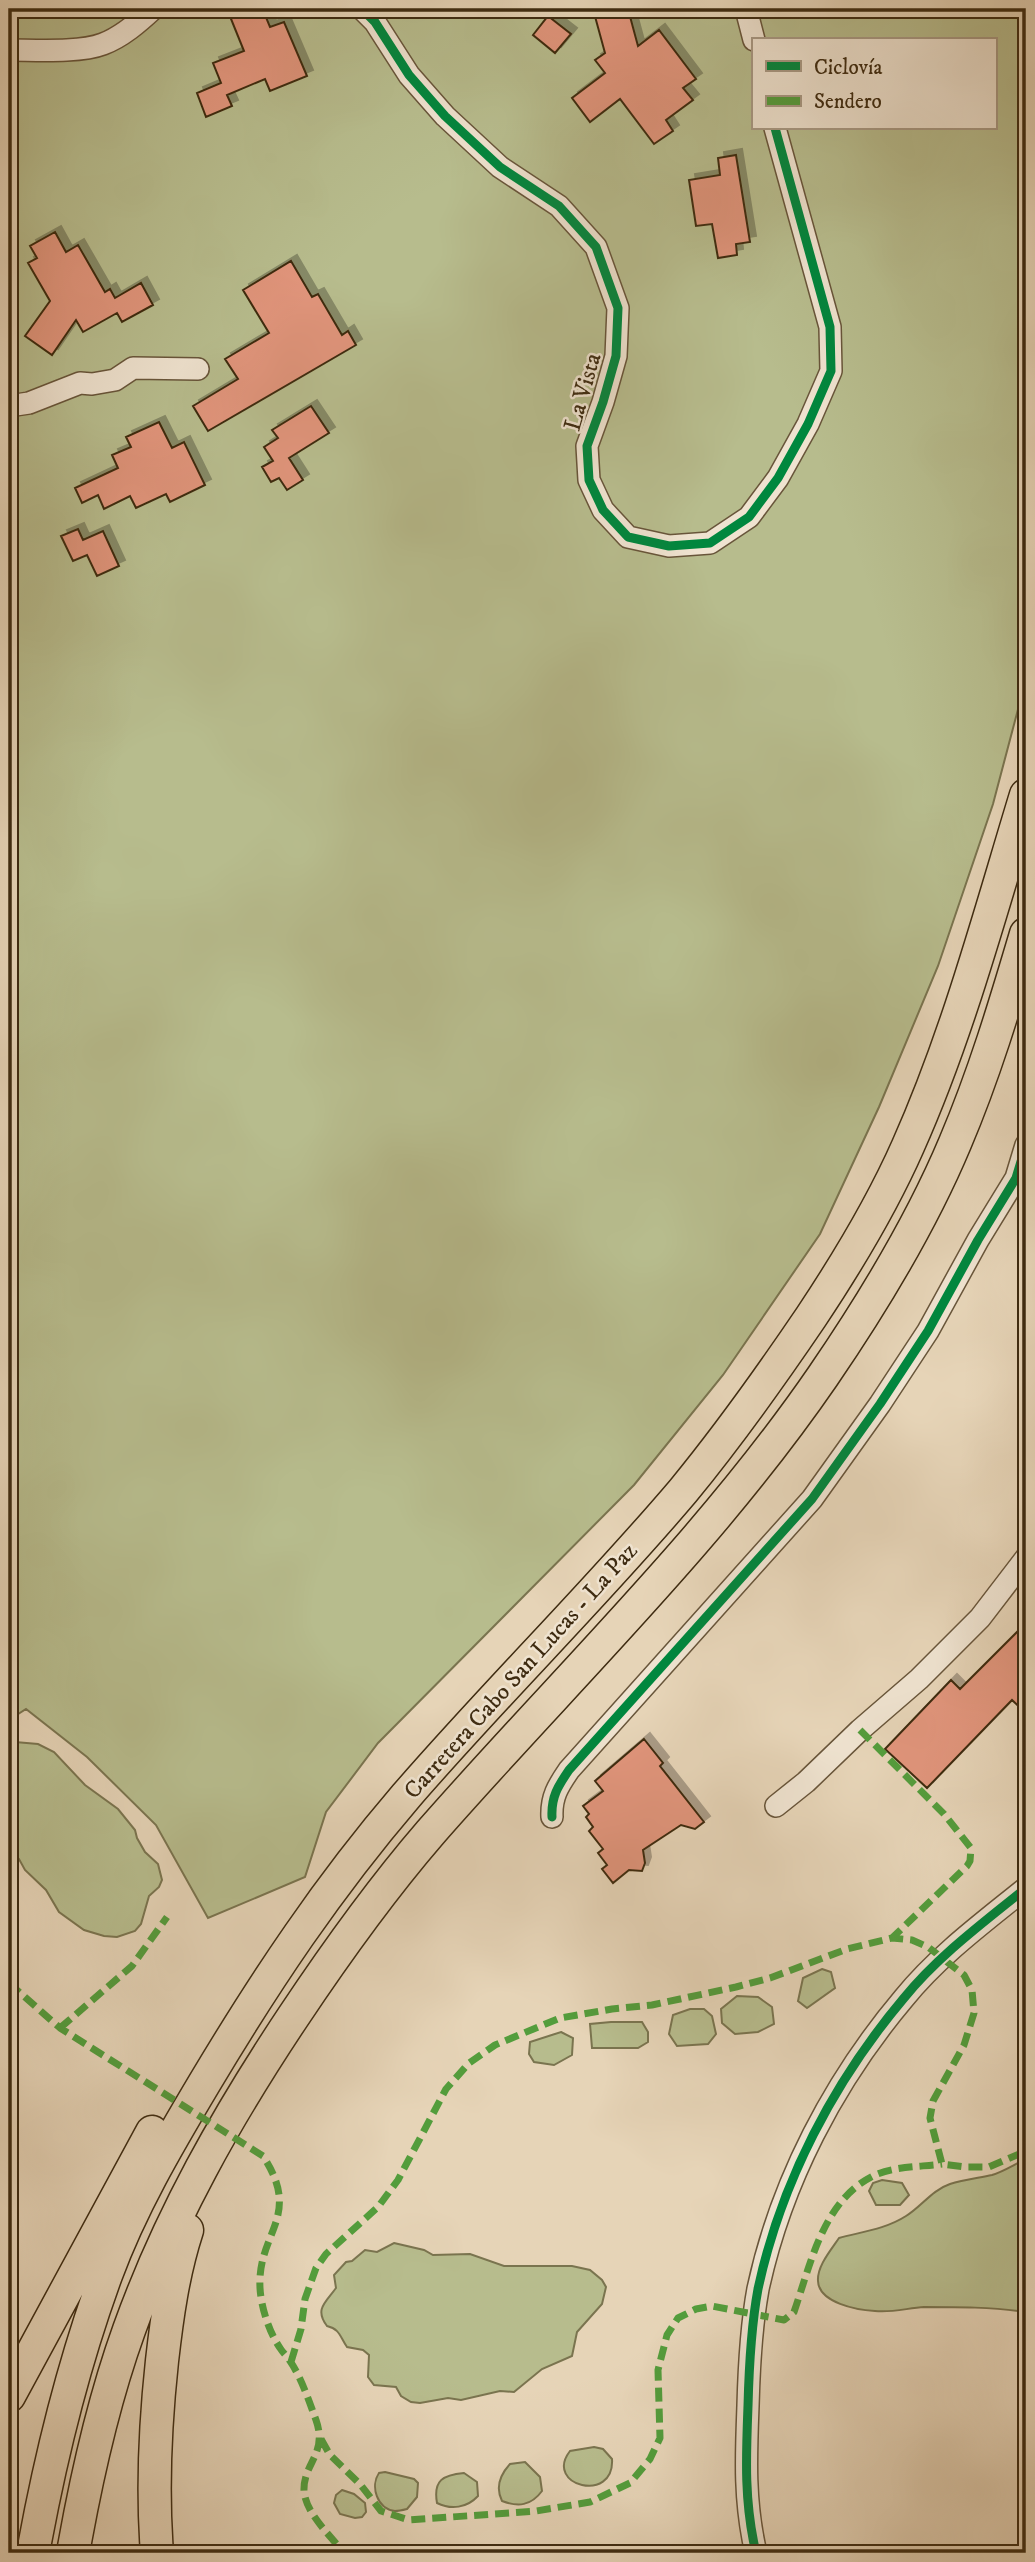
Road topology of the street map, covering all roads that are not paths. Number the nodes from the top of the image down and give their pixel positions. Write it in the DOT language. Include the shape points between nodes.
graph roads {
  1 [pos="153,9"];
  2 [pos="362,9"];
  3 [pos="746,9"];
  4 [pos="753,38"];
  5 [pos="9,50"];
  6 [pos="776,130"];
  7 [pos="198,369"];
  8 [pos="9,406"];
  9 [pos="1026,795"];
  10 [pos="1026,934"];
  11 [pos="1026,1144"];
  12 [pos="1021,1181"];
  13 [pos="1026,1559"];
  14 [pos="776,1806"];
  15 [pos="552,1817"];
  16 [pos="1026,1888"];
  17 [pos="131,2194"];
  18 [pos="178,2231"];
  19 [pos="9,2396"];
  20 [pos="33,2553"];
  21 [pos="73,2553"];
  22 [pos="157,2553"];
  23 [pos="756,2553"];
  1 -- 5 [label="street" via="138,24 102,45"];
  2 -- 6 [label="street, La Vista" via="445,116 500,167 559,206 597,247 618,308 616,356 587,446 589,480 603,510 628,537 669,546 710,543 749,517 778,478 831,371 830,327"];
  3 -- 4 [label="street"];
  7 -- 8 [label="street" via="133,368 115,380 80,383"];
  9 -- 17 [label="highway, Carretera Cabo San Lucas - La Paz" via="954,1027 921,1116 881,1201 814,1312 684,1489 408,1795 315,1910"];
  10 -- 18 [label="highway, Carretera Cabo San Lucas - La Paz" via="997,1032 953,1148 897,1257 825,1374 681,1558 429,1835 353,1931 220,2133"];
  11 -- 12 [label="street"];
  12 -- 15 [label="street" via="978,1240 928,1331 812,1499 569,1770 551,1801"];
  13 -- 14 [label="street" via="980,1618 945,1653"];
  16 -- 23 [label="street" via="905,1996 847,2072 808,2144 769,2248 758,2292 745,2483"];
  17 -- 19 [label="highway"];
  17 -- 20 [label="highway, Carretera Cabo San Lucas - La Paz" via="64,2409"];
  18 -- 21 [label="highway, Carretera Cabo San Lucas - La Paz" via="127,2334"];
  18 -- 22 [label="highway" via="159,2392 154,2480"];
}
